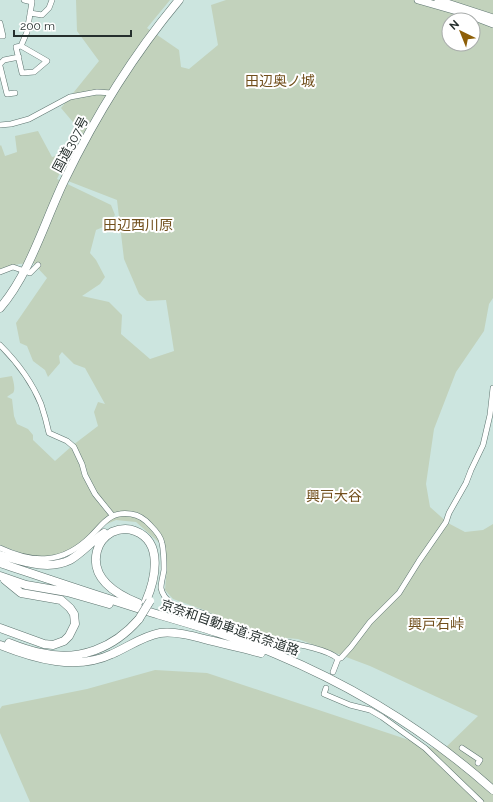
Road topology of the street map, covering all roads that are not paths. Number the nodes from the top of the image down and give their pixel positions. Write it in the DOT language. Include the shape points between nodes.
graph roads {
  1 [pos="24,0"];
  2 [pos="52,0"];
  3 [pos="179,0"];
  4 [pos="418,0"];
  5 [pos="438,0"];
  6 [pos="32,1"];
  7 [pos="30,13"];
  8 [pos="493,18"];
  9 [pos="0,23"];
  10 [pos="493,24"];
  11 [pos="0,36"];
  12 [pos="21,46"];
  13 [pos="19,57"];
  14 [pos="0,64"];
  15 [pos="15,93"];
  16 [pos="112,93"];
  17 [pos="0,125"];
  18 [pos="38,265"];
  19 [pos="24,271"];
  20 [pos="0,272"];
  21 [pos="0,308"];
  22 [pos="0,345"];
  23 [pos="493,388"];
  24 [pos="112,515"];
  25 [pos="0,548"];
  26 [pos="0,556"];
  27 [pos="0,563"];
  28 [pos="0,576"];
  29 [pos="148,601"];
  30 [pos="137,619"];
  31 [pos="0,628"];
  32 [pos="0,633"];
  33 [pos="0,640"];
  34 [pos="0,645"];
  35 [pos="259,650"];
  36 [pos="338,659"];
  37 [pos="333,672"];
  38 [pos="326,688"];
  39 [pos="462,748"];
  40 [pos="478,763"];
  41 [pos="493,790"];
  42 [pos="493,794"];
  43 [pos="481,802"];
  1 -- 6 [label="street"];
  2 -- 7 [label="street" via="42,15"];
  3 -- 16 [label="highway, 国道307号" via="152,34"];
  4 -- 10 [label="main road"];
  5 -- 8 [label="main road"];
  6 -- 7 [label="street"];
  7 -- 12 [label="street" via="27,32"];
  9 -- 11 [label="street" via="3,36"];
  12 -- 13 [label="street" via="16,47"];
  12 -- 13 [label="street" via="47,60 34,72 22,73"];
  13 -- 14 [label="street" via="4,60"];
  14 -- 15 [label="street" via="7,94"];
  16 -- 17 [label="street" via="97,92 70,97 29,119"];
  16 -- 19 [label="highway, 国道307号" via="64,181"];
  18 -- 19 [label="street" via="30,273"];
  19 -- 20 [label="street" via="13,267"];
  19 -- 21 [label="highway, 国道307号"];
  22 -- 24 [label="street" via="21,369 40,403 49,434 67,441 74,447 95,494"];
  23 -- 36 [label="street" via="483,445 446,522 399,593"];
  24 -- 25 [label="street" via="79,546 52,559 30,558"];
  24 -- 36 [label="street" via="139,516 157,532 164,555 161,589 165,598 174,605 204,614 237,631 318,650 334,655"];
  26 -- 29 [label="highway" via="32,564 54,565 70,560 109,529 131,526 142,530 150,537 158,553 160,567"];
  27 -- 35 [label="highway, 京奈和自動車道;京奈道路"];
  28 -- 31 [label="highway" via="21,593 62,600 74,614 75,624 64,641 53,645"];
  28 -- 35 [label="highway, 京奈和自動車道;京奈道路" via="26,585 88,598"];
  29 -- 30 [label="highway"];
  29 -- 35 [label="highway" via="155,568 155,558 150,544 143,535 133,530 111,533 100,543 96,552 99,574 109,586 128,599 194,622"];
  30 -- 32 [label="highway" via="108,641 75,651 46,651"];
  30 -- 33 [label="highway" via="125,633 109,644 83,654 51,655"];
  34 -- 35 [label="highway" via="58,662 98,660 161,633 186,635"];
  35 -- 41 [label="highway, 京奈和自動車道;京奈道路" via="287,659 328,678 378,706 438,746"];
  35 -- 42 [label="highway, 京奈和自動車道;京奈道路" via="382,711 437,748"];
  36 -- 37 [label="street"];
  38 -- 43 [label="street" via="324,694 370,710 425,748"];
  39 -- 40 [label="street" via="480,760"];
}
